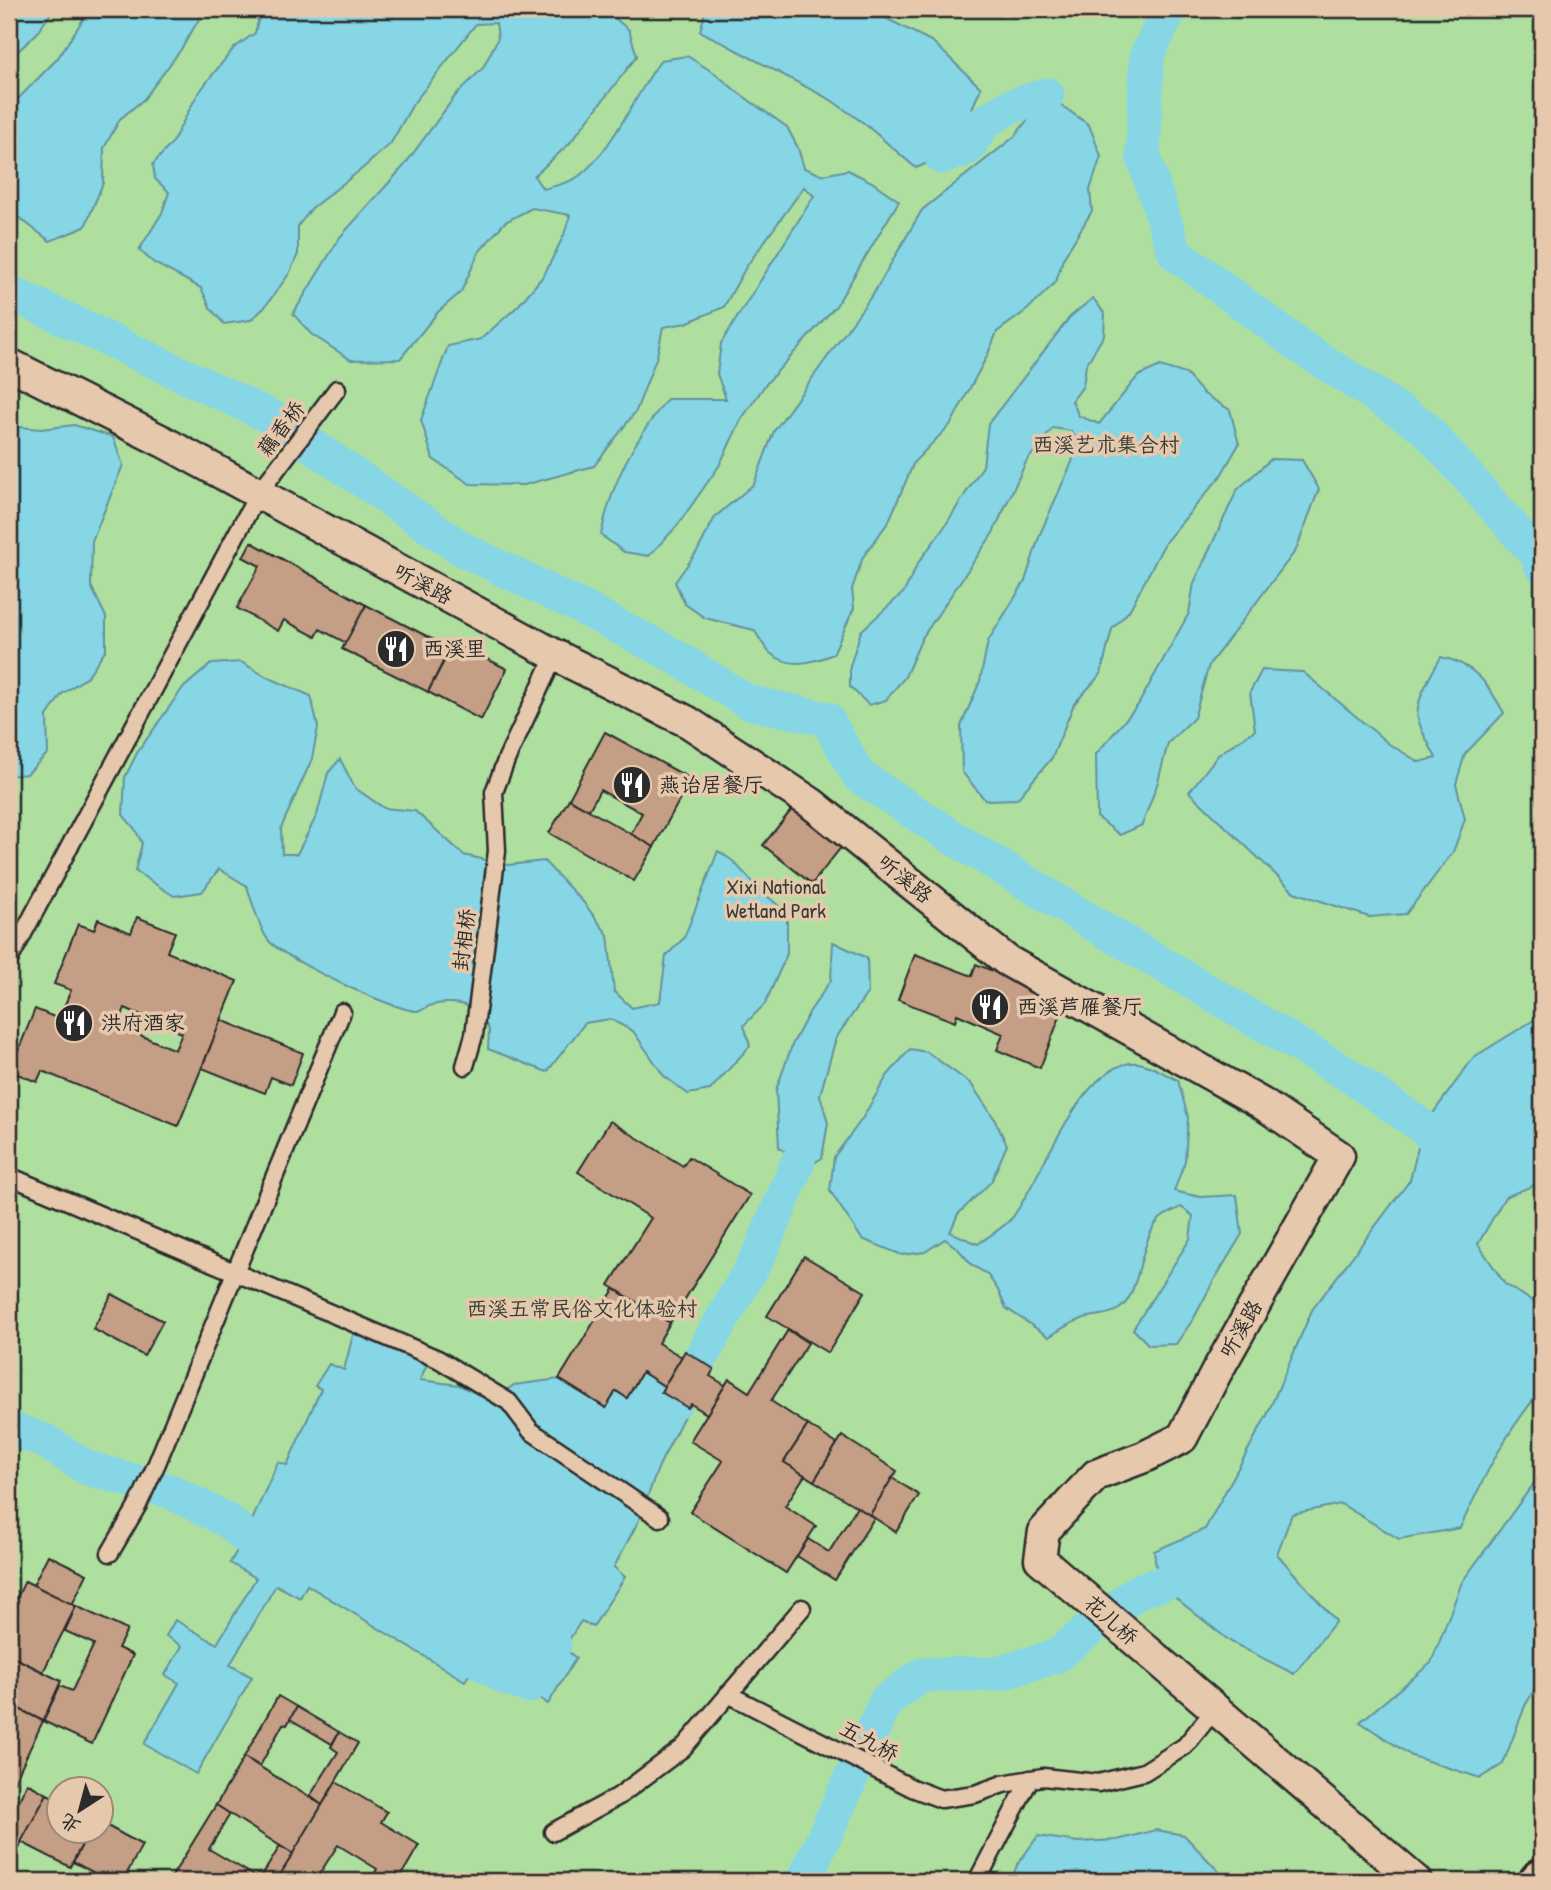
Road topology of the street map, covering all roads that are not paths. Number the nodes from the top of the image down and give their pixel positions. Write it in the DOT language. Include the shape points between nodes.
graph roads {
  1 [pos="9,364"];
  2 [pos="337,389"];
  3 [pos="257,494"];
  4 [pos="555,655"];
  5 [pos="9,960"];
  6 [pos="342,1013"];
  7 [pos="464,1066"];
  8 [pos="9,1176"];
  9 [pos="236,1273"];
  10 [pos="660,1517"];
  11 [pos="110,1553"];
  12 [pos="1041,1559"];
  13 [pos="802,1608"];
  14 [pos="729,1694"];
  15 [pos="1215,1709"];
  16 [pos="1030,1779"];
  17 [pos="553,1832"];
  18 [pos="977,1881"];
  19 [pos="1416,1881"];
  1 -- 3 [label="street, 听溪路"];
  2 -- 3 [label="lane, 藕香桥"];
  3 -- 4 [label="street, 听溪路"];
  3 -- 5 [label="lane, 藕香桥"];
  4 -- 7 [label="lane, 封相桥" via="494,792 497,851 474,1035"];
  4 -- 12 [label="street, 听溪路" via="688,722 811,803 1006,961 1261,1103 1339,1156 1182,1438 1096,1475 1044,1531"];
  6 -- 9 [label="lane"];
  8 -- 9 [label="lane"];
  9 -- 10 [label="lane" via="438,1359 509,1402 531,1431"];
  9 -- 11 [label="lane" via="158,1463"];
  12 -- 15 [label="street, 花儿桥"];
  13 -- 14 [label="lane"];
  14 -- 16 [label="lane, 五九桥" via="942,1799"];
  14 -- 17 [label="lane" via="683,1748 619,1796"];
  15 -- 16 [label="lane, 五九桥" via="1185,1746 1144,1772 1098,1783"];
  15 -- 19 [label="street"];
  16 -- 18 [label="lane"];
}
